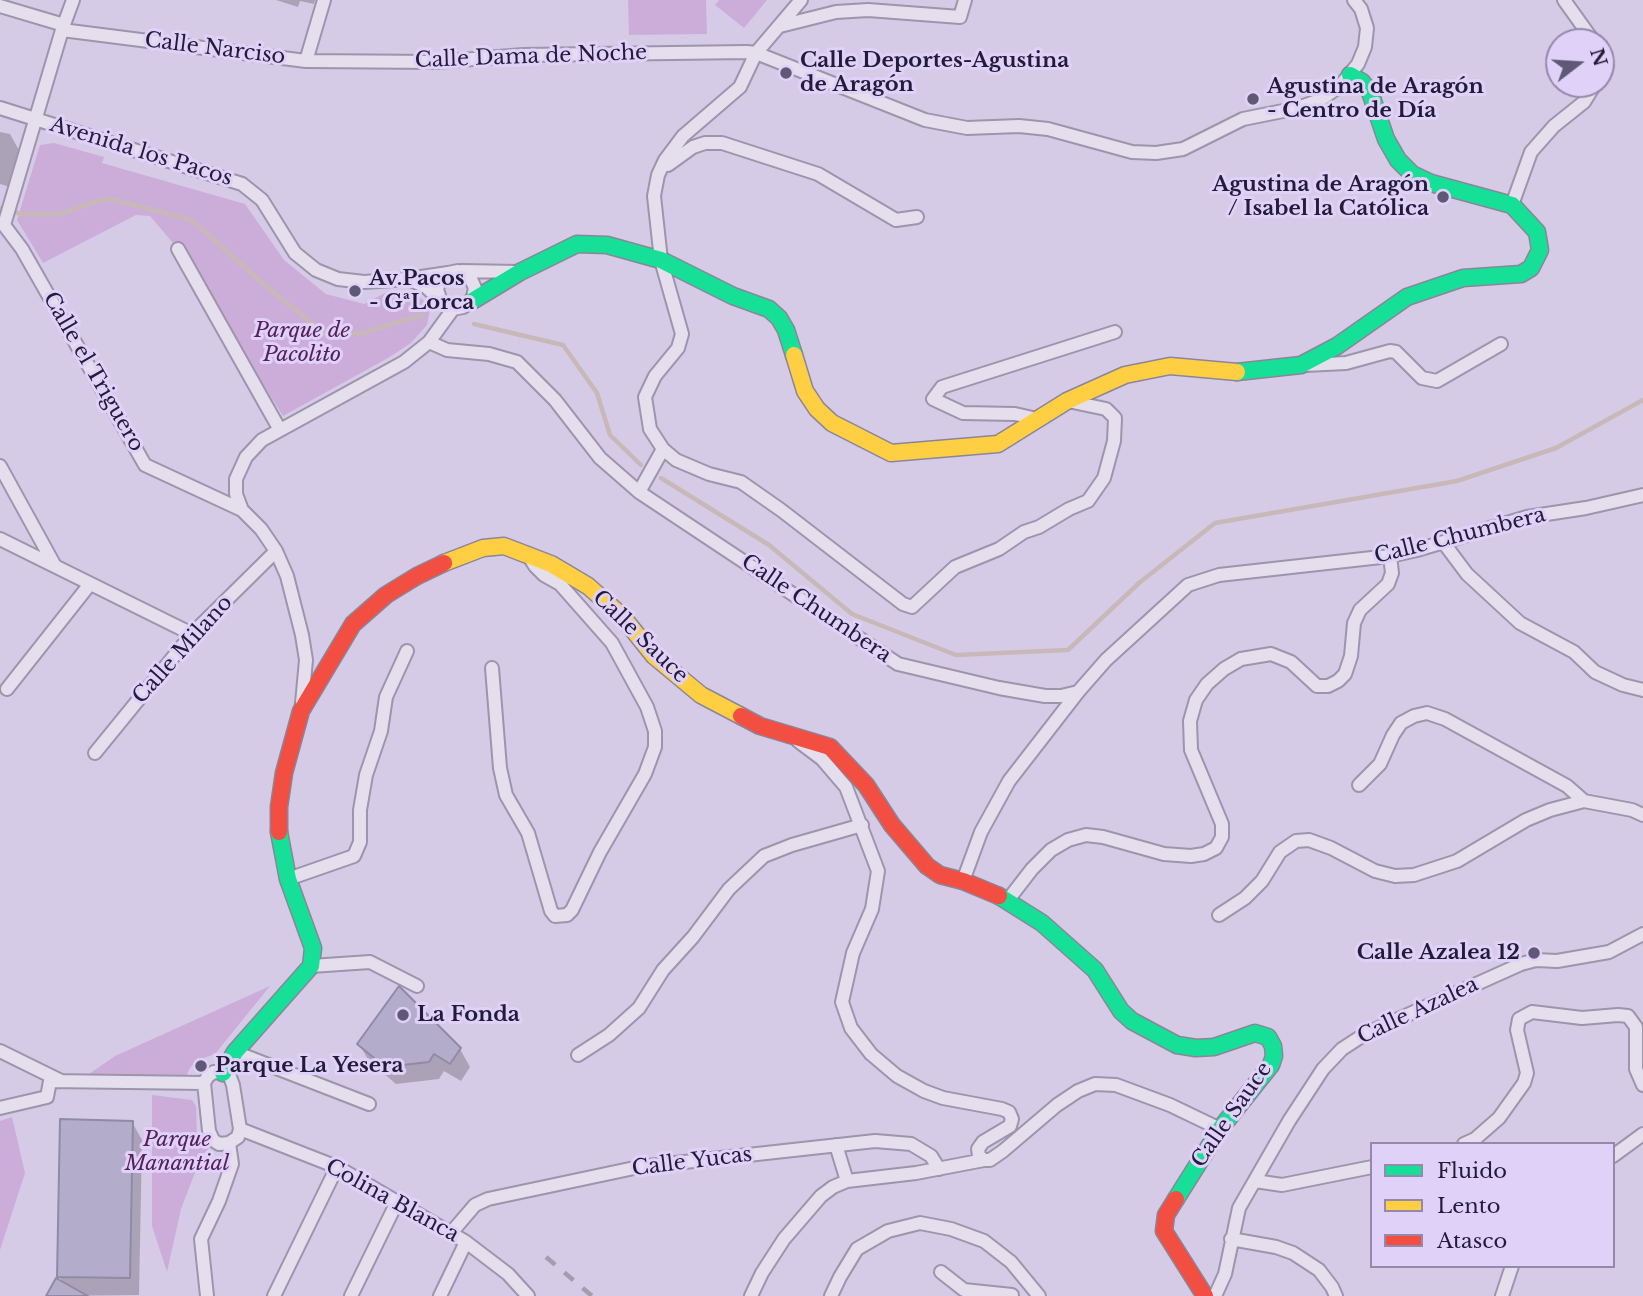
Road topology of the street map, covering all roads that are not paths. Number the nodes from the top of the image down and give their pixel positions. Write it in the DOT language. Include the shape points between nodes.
graph roads {
  1 [pos="73,0"];
  2 [pos="324,0"];
  3 [pos="801,0"];
  4 [pos="965,0"];
  5 [pos="1354,0"];
  6 [pos="1564,0"];
  7 [pos="0,6"];
  8 [pos="779,26"];
  9 [pos="63,27"];
  10 [pos="1584,28"];
  11 [pos="756,53"];
  12 [pos="306,61"];
  13 [pos="1350,75"];
  14 [pos="1586,98"];
  15 [pos="0,108"];
  16 [pos="36,119"];
  17 [pos="658,175"];
  18 [pos="1512,205"];
  19 [pos="917,217"];
  20 [pos="2,225"];
  21 [pos="178,249"];
  22 [pos="661,260"];
  23 [pos="453,272"];
  24 [pos="520,272"];
  25 [pos="408,279"];
  26 [pos="439,299"];
  27 [pos="471,301"];
  28 [pos="453,309"];
  29 [pos="1115,332"];
  30 [pos="429,342"];
  31 [pos="1501,344"];
  32 [pos="1336,346"];
  33 [pos="1346,363"];
  34 [pos="1301,365"];
  35 [pos="1067,401"];
  36 [pos="1037,419"];
  37 [pos="280,430"];
  38 [pos="663,449"];
  39 [pos="0,466"];
  40 [pos="639,492"];
  41 [pos="1643,495"];
  42 [pos="242,510"];
  43 [pos="0,539"];
  44 [pos="1443,542"];
  45 [pos="276,551"];
  46 [pos="528,555"];
  47 [pos="1390,556"];
  48 [pos="55,566"];
  49 [pos="90,584"];
  50 [pos="192,634"];
  51 [pos="407,651"];
  52 [pos="492,668"];
  53 [pos="7,689"];
  54 [pos="1643,690"];
  55 [pos="1078,692"];
  56 [pos="301,711"];
  57 [pos="789,735"];
  58 [pos="95,753"];
  59 [pos="1359,785"];
  60 [pos="1584,801"];
  61 [pos="1643,815"];
  62 [pos="862,825"];
  63 [pos="288,879"];
  64 [pos="963,881"];
  65 [pos="1008,900"];
  66 [pos="1219,915"];
  67 [pos="1643,934"];
  68 [pos="311,966"];
  69 [pos="417,986"];
  70 [pos="0,1051"];
  71 [pos="234,1052"];
  72 [pos="578,1055"];
  73 [pos="223,1073"];
  74 [pos="61,1081"];
  75 [pos="204,1083"];
  76 [pos="1643,1085"];
  77 [pos="369,1104"];
  78 [pos="0,1108"];
  79 [pos="240,1129"];
  80 [pos="1220,1129"];
  81 [pos="1643,1134"];
  82 [pos="1468,1142"];
  83 [pos="229,1143"];
  84 [pos="836,1145"];
  85 [pos="1615,1155"];
  86 [pos="984,1160"];
  87 [pos="337,1167"];
  88 [pos="1370,1167"];
  89 [pos="939,1169"];
  90 [pos="847,1181"];
  91 [pos="1255,1181"];
  92 [pos="397,1202"];
  93 [pos="451,1233"];
  94 [pos="1231,1239"];
  95 [pos="466,1242"];
  96 [pos="1511,1268"];
  97 [pos="941,1272"];
  98 [pos="1029,1283"];
  99 [pos="1011,1295"];
  100 [pos="207,1296"];
  101 [pos="274,1296"];
  102 [pos="351,1296"];
  103 [pos="440,1296"];
  104 [pos="528,1296"];
  105 [pos="751,1296"];
  106 [pos="831,1296"];
  107 [pos="1039,1296"];
  108 [pos="1205,1296"];
  109 [pos="1215,1296"];
  110 [pos="1336,1296"];
  111 [pos="1502,1296"];
  1 -- 9 [label="street"];
  2 -- 12 [label="street, Calle Narciso"];
  3 -- 8 [label="street"];
  4 -- 8 [label="street" via="960,17 868,10 836,12"];
  5 -- 13 [label="street" via="1367,28 1365,47"];
  6 -- 10 [label="street"];
  7 -- 9 [label="street, Calle Narciso"];
  8 -- 11 [label="street"];
  9 -- 12 [label="street, Calle Narciso"];
  9 -- 16 [label="street"];
  11 -- 12 [label="street, Calle Dama de Noche"];
  11 -- 13 [label="street, Calle Dama de Noche" via="925,120 967,128 1048,129 1132,152 1156,153 1183,149 1243,119 1320,100"];
  11 -- 17 [label="street" via="740,87 683,136"];
  13 -- 18 [label="street" via="1370,92 1387,139 1412,174"];
  14 -- 18 [label="street" via="1531,152"];
  15 -- 16 [label="street, Avenida los Pacos"];
  16 -- 20 [label="street"];
  16 -- 25 [label="street, Avenida los Pacos" via="242,184 262,200 295,253 316,270 364,282"];
  17 -- 19 [label="street" via="693,146 722,143 818,174 896,220"];
  17 -- 22 [label="street" via="654,196"];
  18 -- 32 [label="street, Avenida los Pacos" via="1537,232 1540,250 1531,268 1521,274 1463,278 1434,286 1407,297"];
  20 -- 42 [label="street, Calle el Triguero" via="22,249 145,465"];
  21 -- 37 [label="street"];
  22 -- 24 [label="street, Avenida los Pacos" via="607,245 577,244"];
  22 -- 36 [label="street, Avenida los Pacos" via="769,309 786,330 805,391 817,409 832,423 891,453 998,444"];
  22 -- 38 [label="street" via="682,334 678,348 645,397 650,429"];
  23 -- 24 [label="street, Avenida los Pacos"];
  23 -- 25 [label="street, Avenida los Pacos"];
  23 -- 26 [label="street" via="440,279"];
  23 -- 27 [label="street" via="470,277 475,289"];
  24 -- 27 [label="street, Avenida los Pacos"];
  25 -- 26 [label="street"];
  26 -- 28 [label="street"];
  27 -- 28 [label="street"];
  28 -- 30 [label="street"];
  29 -- 36 [label="street" via="942,387 933,399 963,414 1015,414"];
  30 -- 37 [label="street" via="404,362"];
  30 -- 40 [label="street, Calle Chumbera" via="447,350 517,362 555,400 600,458"];
  31 -- 33 [label="street" via="1437,381 1422,378 1396,352"];
  32 -- 33 [label="street"];
  32 -- 34 [label="street, Avenida los Pacos"];
  33 -- 34 [label="street"];
  34 -- 35 [label="street, Avenida los Pacos" via="1250,372 1170,366 1125,375"];
  35 -- 36 [label="street, Avenida los Pacos"];
  35 -- 38 [label="street" via="1106,409 1115,418 1104,478 1088,501 955,568 917,605 907,606 741,482 698,470"];
  37 -- 42 [label="street" via="246,457 236,479"];
  38 -- 40 [label="street"];
  39 -- 48 [label="street"];
  40 -- 55 [label="street, Calle Chumbera" via="898,664 1045,696"];
  41 -- 44 [label="street, Calle Chumbera" via="1527,517"];
  42 -- 45 [label="street"];
  43 -- 48 [label="street"];
  44 -- 47 [label="street, Calle Chumbera"];
  44 -- 54 [label="street" via="1467,575 1520,623 1574,652 1595,672"];
  45 -- 50 [label="street, Calle Milano"];
  45 -- 56 [label="street" via="287,576 306,660"];
  46 -- 52 [label="street" via="612,643 655,731 655,747 645,774 567,915 555,916 551,911 528,833 506,795"];
  46 -- 56 [label="street, Calle Sauce" via="504,547 483,548 417,576 386,595 353,624"];
  46 -- 57 [label="street, Calle Sauce" via="588,586 622,616 654,656 701,695 760,726"];
  47 -- 55 [label="street, Calle Chumbera" via="1219,575 1188,585"];
  47 -- 65 [label="street" via="1388,584 1360,610 1354,622 1351,656 1338,681 1317,686 1291,662 1271,654 1241,659 1224,669 1196,700 1191,750 1222,824 1216,848 1191,856 1164,854 1086,835 1051,850"];
  48 -- 49 [label="street"];
  49 -- 50 [label="street"];
  49 -- 53 [label="street"];
  50 -- 58 [label="street, Calle Milano"];
  51 -- 63 [label="street" via="386,697 381,731 366,775 360,842 354,856"];
  55 -- 64 [label="street" via="1009,781 981,832"];
  56 -- 63 [label="street, Calle Sauce" via="279,807"];
  57 -- 62 [label="street" via="822,759 846,787"];
  57 -- 64 [label="street, Calle Sauce" via="830,747 866,785 927,866 940,876"];
  59 -- 60 [label="street" via="1380,764 1401,723 1427,713 1555,779"];
  60 -- 61 [label="street"];
  60 -- 66 [label="street" via="1526,820 1457,861 1414,874 1395,876 1309,840 1296,841 1280,852 1245,898"];
  62 -- 72 [label="street" via="764,856 729,889 663,970 639,1008"];
  62 -- 86 [label="street" via="878,871 872,909 853,953 842,1002 851,1028 871,1054 924,1091 1009,1112 1010,1126 978,1149"];
  63 -- 68 [label="street, Calle Sauce" via="313,948"];
  64 -- 65 [label="street, Calle Sauce"];
  65 -- 80 [label="street, Calle Sauce" via="1095,970 1121,1012 1160,1037 1196,1048 1214,1047 1255,1032 1268,1037 1273,1046 1271,1065"];
  67 -- 91 [label="street, Calle Azalea" via="1609,952 1521,964 1365,1034 1322,1069"];
  68 -- 69 [label="street" via="370,962"];
  68 -- 71 [label="street"];
  70 -- 74 [label="street"];
  71 -- 73 [label="street"];
  71 -- 77 [label="street"];
  73 -- 75 [label="street" via="215,1072"];
  73 -- 79 [label="street" via="233,1085"];
  74 -- 75 [label="street"];
  74 -- 78 [label="street" via="50,1081 47,1097"];
  75 -- 83 [label="street" via="209,1131 219,1144"];
  76 -- 82 [label="street" via="1636,1069 1636,1027 1628,1016 1582,1018 1532,1012 1519,1019 1517,1030 1527,1073 1524,1083 1499,1118"];
  79 -- 83 [label="street"];
  79 -- 87 [label="street, Colina Blanca"];
  80 -- 86 [label="street" via="1116,1085 1095,1084 1057,1105 1003,1151"];
  80 -- 108 [label="street, Calle Sauce" via="1166,1215 1164,1231"];
  81 -- 85 [label="street"];
  83 -- 100 [label="street" via="232,1164 201,1239"];
  84 -- 89 [label="street, Calle Yucas" via="875,1140 911,1144 931,1156"];
  84 -- 90 [label="street"];
  84 -- 93 [label="street, Calle Yucas" via="639,1167 488,1199 475,1205"];
  86 -- 89 [label="street"];
  87 -- 92 [label="street, Colina Blanca"];
  87 -- 101 [label="street"];
  88 -- 91 [label="street" via="1282,1185"];
  89 -- 90 [label="street"];
  90 -- 105 [label="street" via="821,1196 784,1239"];
  91 -- 94 [label="street, Calle Azalea" via="1239,1208"];
  92 -- 93 [label="street, Colina Blanca"];
  92 -- 102 [label="street"];
  93 -- 95 [label="street, Colina Blanca"];
  94 -- 109 [label="street, Calle Azalea" via="1225,1274"];
  94 -- 110 [label="street" via="1293,1253 1319,1270"];
  95 -- 103 [label="street"];
  95 -- 104 [label="street, Colina Blanca"];
  96 -- 111 [label="street"];
  97 -- 99 [label="street" via="964,1290"];
  98 -- 99 [label="street"];
  98 -- 106 [label="street" via="984,1241 951,1228 920,1223 888,1231 858,1249"];
  98 -- 107 [label="street"];
}
